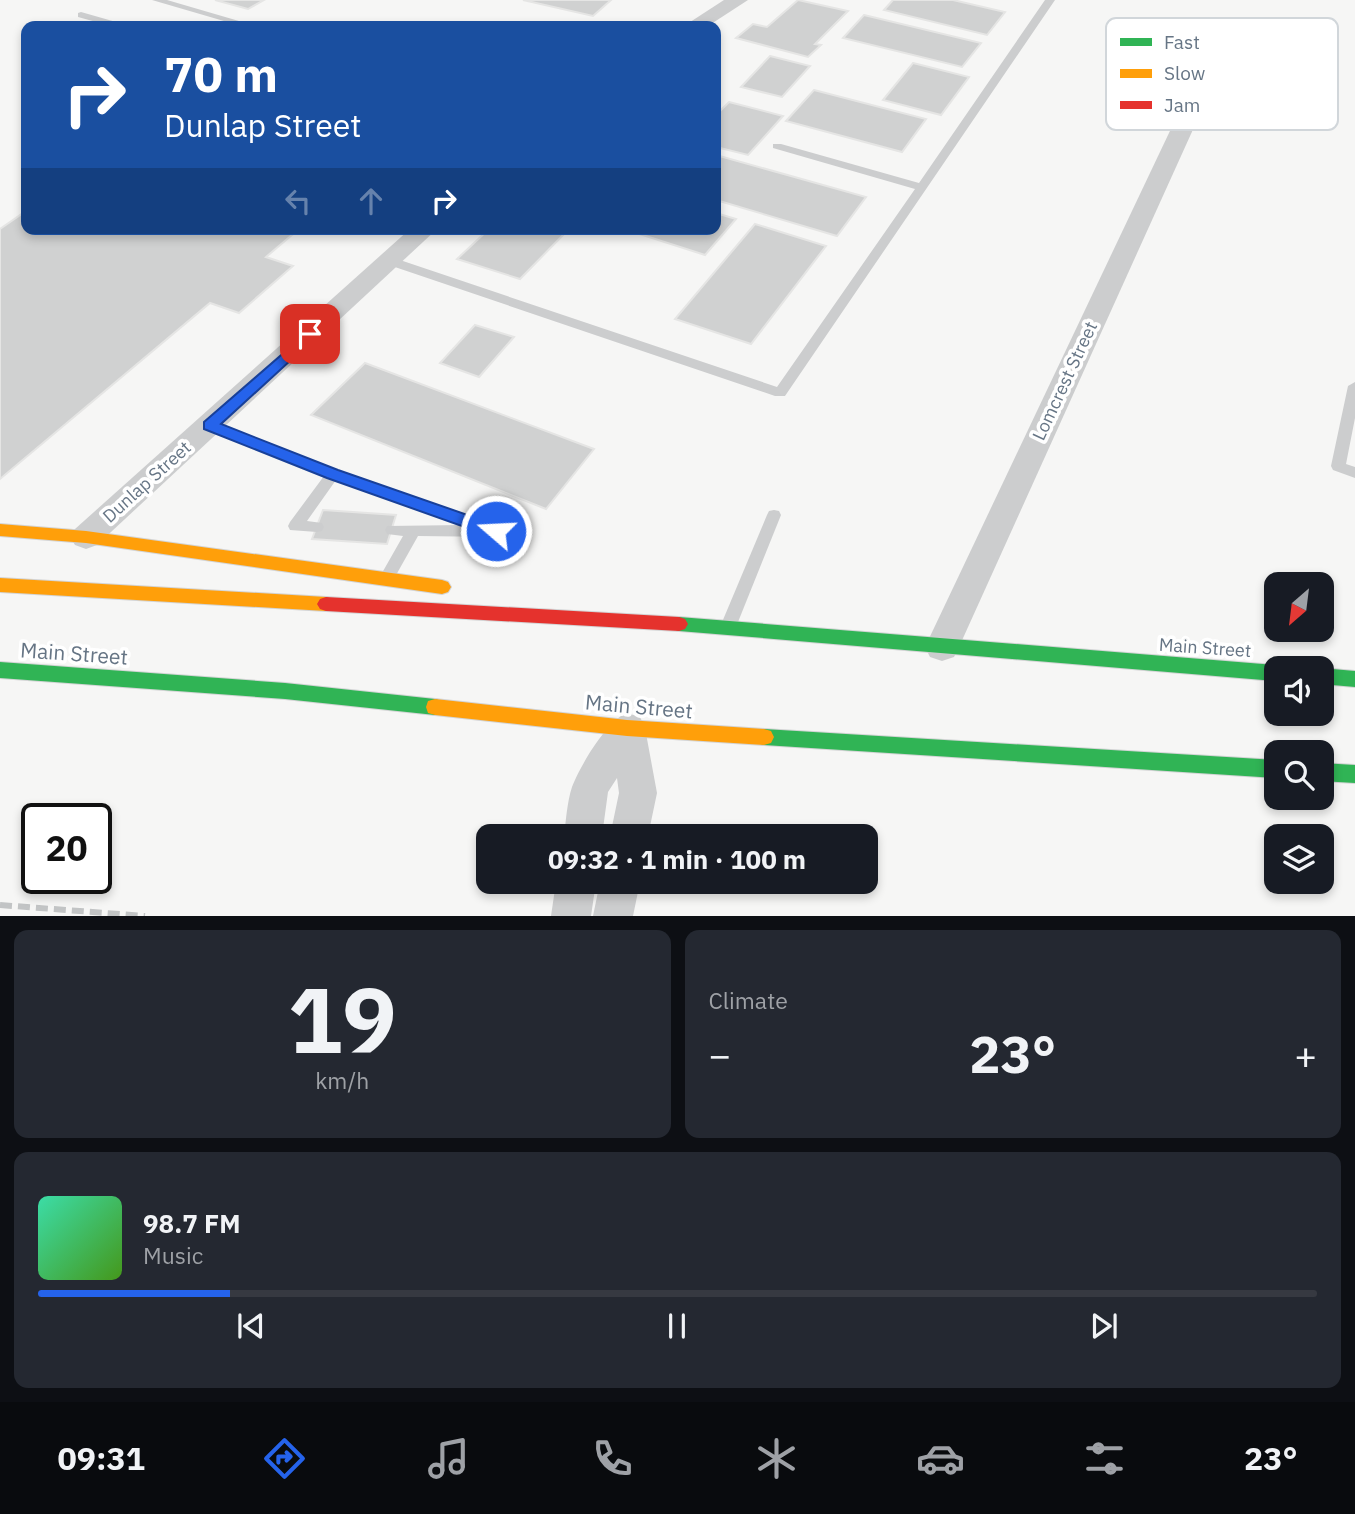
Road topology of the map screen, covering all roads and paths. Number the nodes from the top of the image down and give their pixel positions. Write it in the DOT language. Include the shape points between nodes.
graph roads {
  1 [pos="157,0"];
  2 [pos="738,0"];
  3 [pos="1050,0"];
  4 [pos="81,15"];
  5 [pos="102,21"];
  6 [pos="233,21"];
  7 [pos="702,21"];
  8 [pos="1182,130"];
  9 [pos="777,146"];
  10 [pos="921,187"];
  11 [pos="418,235"];
  12 [pos="390,261"];
  13 [pos="1355,386"];
  14 [pos="209,425"];
  15 [pos="1355,473"];
  16 [pos="333,474"];
  17 [pos="774,515"];
  18 [pos="317,527"];
  19 [pos="0,530"];
  20 [pos="392,530"];
  21 [pos="415,530"];
  22 [pos="86,537"];
  23 [pos="386,580"];
  24 [pos="0,585"];
  25 [pos="453,589"];
  26 [pos="533,599"];
  27 [pos="728,626"];
  28 [pos="942,648"];
  29 [pos="0,670"];
  30 [pos="1264,672"];
  31 [pos="1334,677"];
  32 [pos="1355,679"];
  33 [pos="27,689"];
  34 [pos="285,691"];
  35 [pos="627,728"];
  36 [pos="1264,768"];
  37 [pos="1334,773"];
  38 [pos="1355,774"];
  39 [pos="585,824"];
  40 [pos="632,824"];
  41 [pos="574,894"];
  42 [pos="617,894"];
  43 [pos="571,915"];
  44 [pos="613,915"];
  1 -- 6 [label="lane"];
  2 -- 7 [label="street"];
  3 -- 10 [label="lane"];
  4 -- 5 [label="lane"];
  8 -- 28 [label="street, Lomcrest Street"];
  9 -- 10 [label="lane"];
  10 -- 12 [label="lane" via="780,393"];
  11 -- 12 [label="street, Dunlap Street"];
  12 -- 14 [label="street, Dunlap Street"];
  13 -- 15 [label="lane" via="1338,466"];
  14 -- 16 [label="lane"];
  14 -- 22 [label="street, Dunlap Street"];
  16 -- 18 [label="lane" via="295,526"];
  16 -- 21 [label="lane" via="496,531"];
  17 -- 27 [label="lane"];
  19 -- 22 [label="highway"];
  20 -- 21 [label="lane"];
  21 -- 23 [label="lane"];
  22 -- 23 [label="highway"];
  23 -- 25 [label="highway"];
  24 -- 27 [label="highway, Main Street"];
  26 -- 27 [label="highway"];
  27 -- 28 [label="highway, Main Street"];
  28 -- 30 [label="highway, Main Street"];
  29 -- 34 [label="highway, Main Street"];
  31 -- 32 [label="highway"];
  33 -- 34 [label="highway"];
  34 -- 35 [label="highway, Main Street"];
  35 -- 36 [label="highway, Main Street"];
  35 -- 39 [label="street" via="590,789"];
  35 -- 40 [label="street" via="638,793"];
  37 -- 38 [label="highway"];
  41 -- 43 [label="street"];
  42 -- 44 [label="street"];
}
